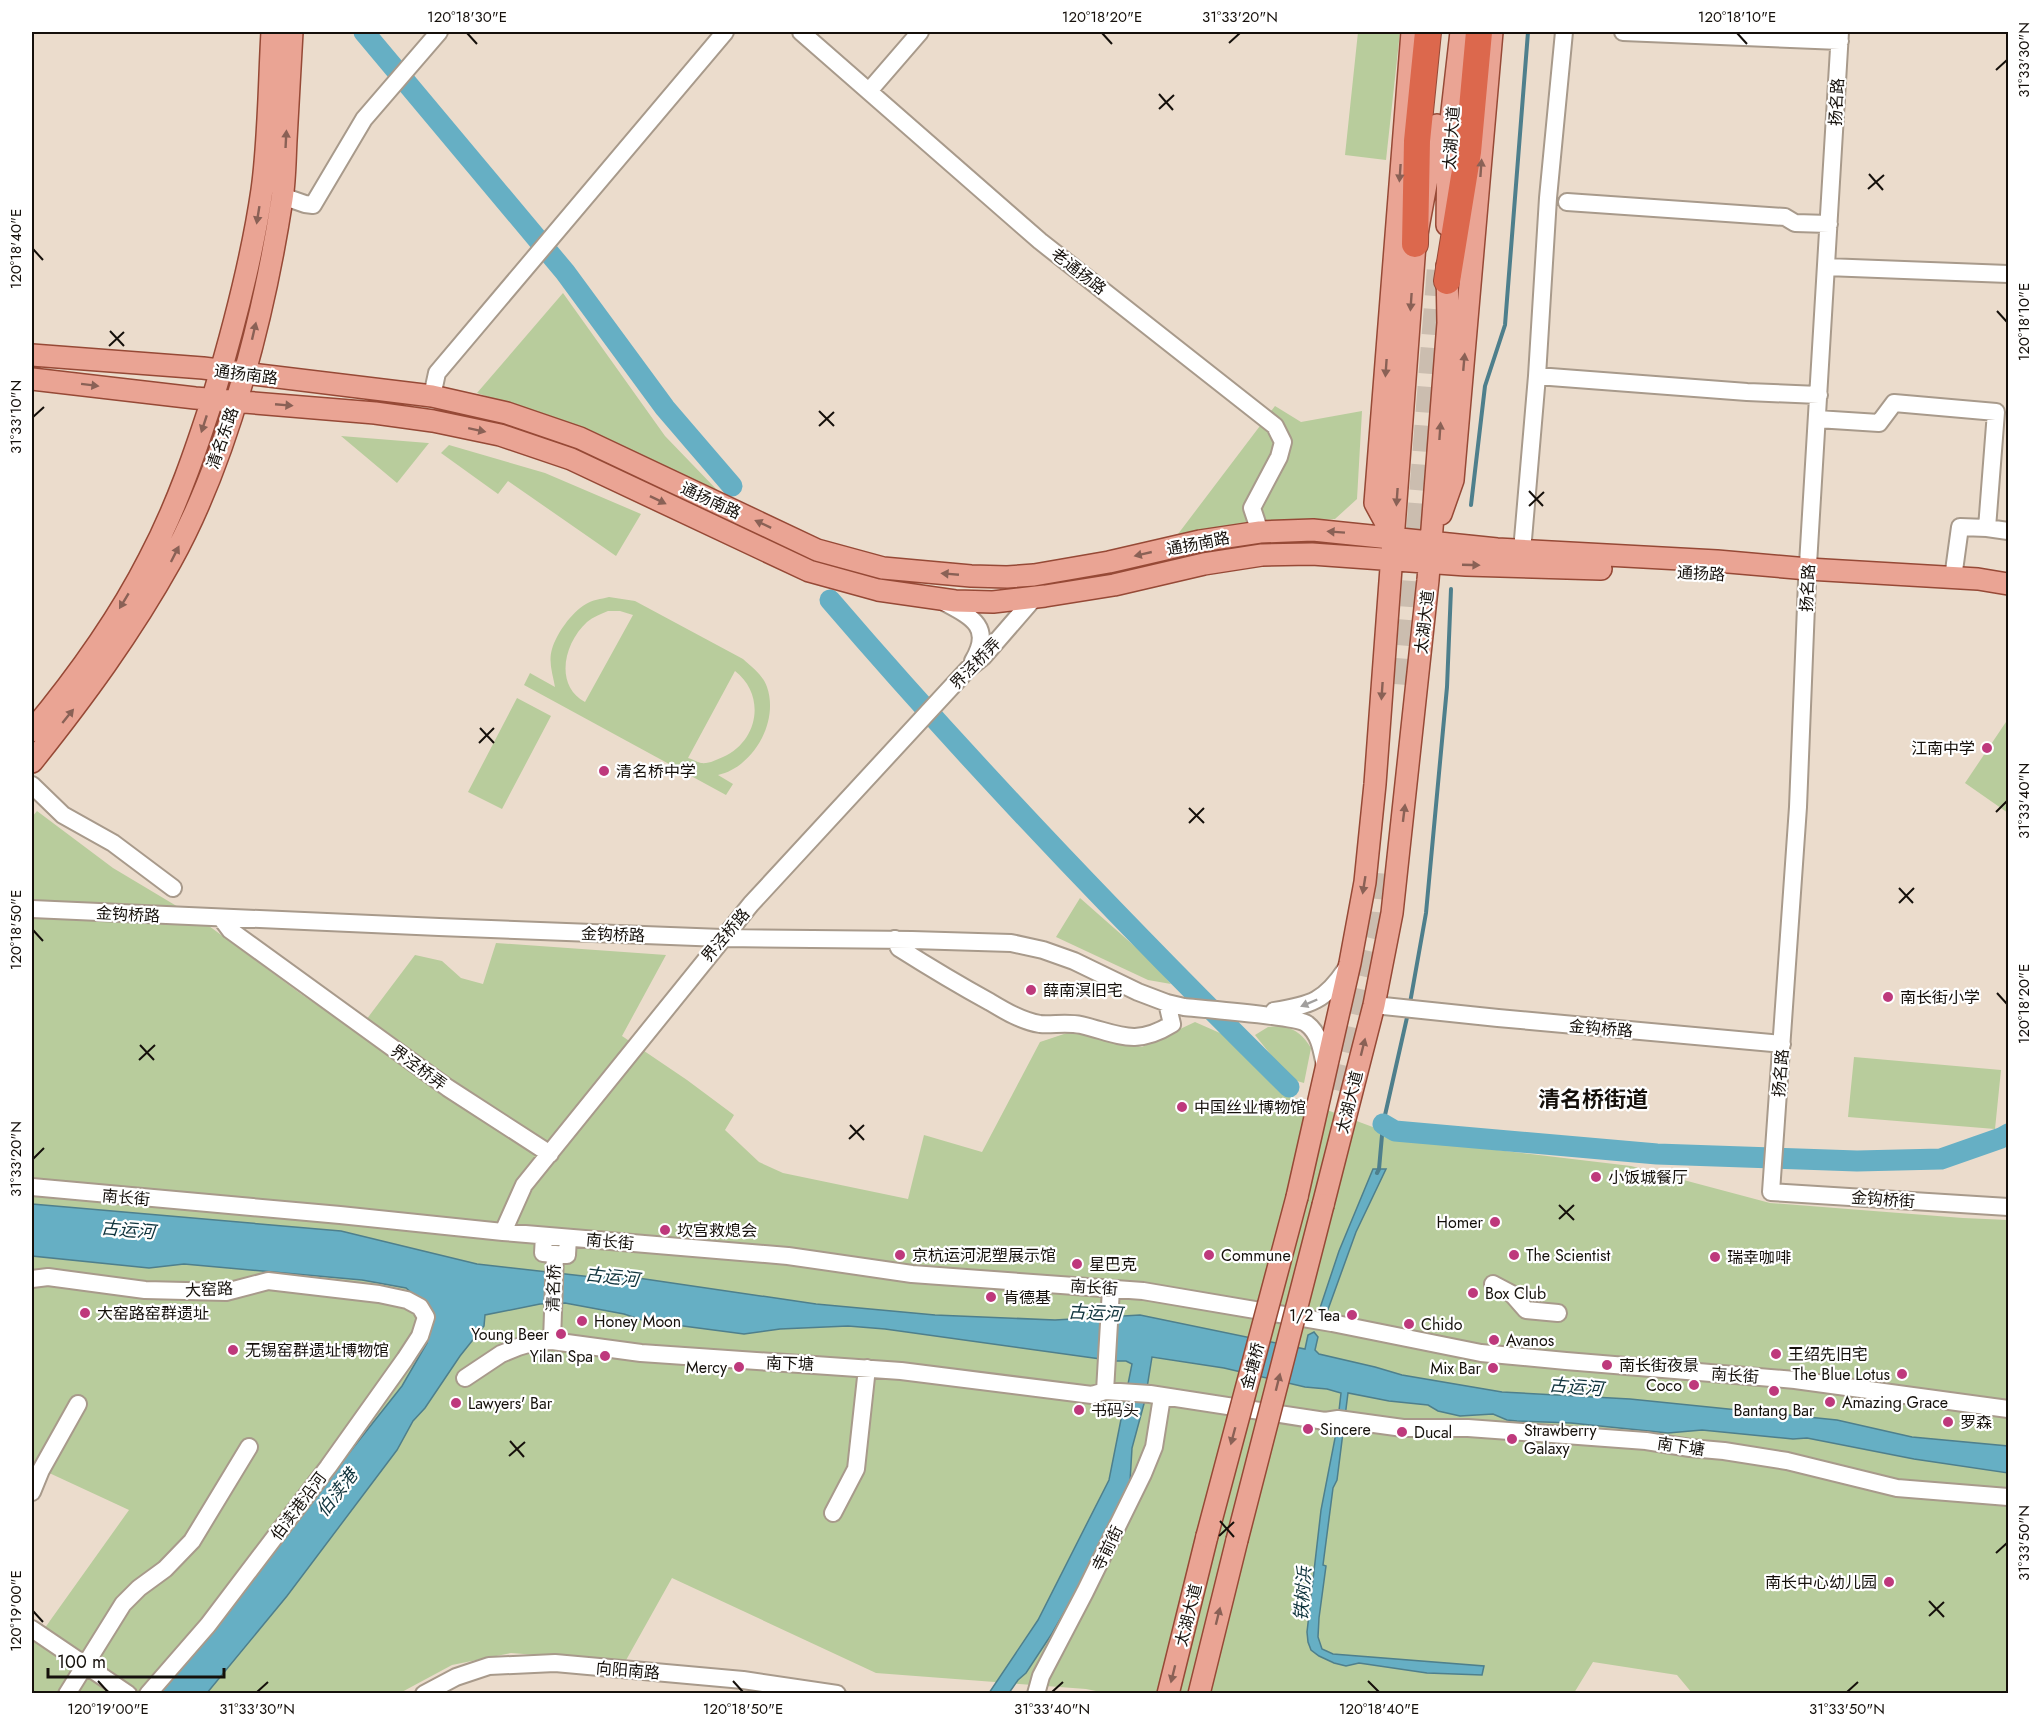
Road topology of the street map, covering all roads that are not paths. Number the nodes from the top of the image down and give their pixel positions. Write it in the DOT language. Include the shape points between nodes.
graph roads {
  1 [pos="272,32"];
  2 [pos="292,32"];
  3 [pos="439,32"];
  4 [pos="725,32"];
  5 [pos="801,32"];
  6 [pos="920,32"];
  7 [pos="1412,32"];
  8 [pos="1428,32"];
  9 [pos="1446,32"];
  10 [pos="1461,32"];
  11 [pos="1479,32"];
  12 [pos="1492,32"];
  13 [pos="1564,32"];
  14 [pos="1623,32"];
  15 [pos="1840,36"];
  16 [pos="869,91"];
  17 [pos="282,196"];
  18 [pos="1567,202"];
  19 [pos="1478,208"];
  20 [pos="1829,224"];
  21 [pos="1415,244"];
  22 [pos="1826,267"];
  23 [pos="2008,274"];
  24 [pos="1447,281"];
  25 [pos="1448,323"];
  26 [pos="32,355"];
  27 [pos="221,370"];
  28 [pos="243,373"];
  29 [pos="1537,376"];
  30 [pos="32,379"];
  31 [pos="1819,395"];
  32 [pos="432,396"];
  33 [pos="212,399"];
  34 [pos="235,401"];
  35 [pos="2002,409"];
  36 [pos="1817,418"];
  37 [pos="1987,528"];
  38 [pos="2008,531"];
  39 [pos="1260,532"];
  40 [pos="1394,538"];
  41 [pos="1522,551"];
  42 [pos="1430,553"];
  43 [pos="1392,560"];
  44 [pos="1807,575"];
  45 [pos="1953,578"];
  46 [pos="2008,584"];
  47 [pos="2008,596"];
  48 [pos="1035,597"];
  49 [pos="939,599"];
  50 [pos="968,669"];
  51 [pos="915,728"];
  52 [pos="32,731"];
  53 [pos="32,762"];
  54 [pos="32,785"];
  55 [pos="173,888"];
  56 [pos="32,909"];
  57 [pos="221,918"];
  58 [pos="722,938"];
  59 [pos="895,939"];
  60 [pos="1350,963"];
  61 [pos="1167,1003"];
  62 [pos="1374,1005"];
  63 [pos="1252,1015"];
  64 [pos="1782,1044"];
  65 [pos="1326,1068"];
  66 [pos="550,1154"];
  67 [pos="1772,1178"];
  68 [pos="32,1187"];
  69 [pos="1297,1197"];
  70 [pos="2008,1208"];
  71 [pos="503,1232"];
  72 [pos="544,1236"];
  73 [pos="568,1238"];
  74 [pos="555,1254"];
  75 [pos="32,1279"];
  76 [pos="1493,1284"];
  77 [pos="1111,1289"];
  78 [pos="420,1307"];
  79 [pos="1557,1313"];
  80 [pos="552,1341"];
  81 [pos="867,1368"];
  82 [pos="465,1378"];
  83 [pos="1105,1383"];
  84 [pos="1156,1396"];
  85 [pos="78,1404"];
  86 [pos="2008,1409"];
  87 [pos="249,1447"];
  88 [pos="32,1492"];
  89 [pos="2008,1497"];
  90 [pos="833,1513"];
  91 [pos="1207,1536"];
  92 [pos="32,1629"];
  93 [pos="85,1665"];
  94 [pos="67,1694"];
  95 [pos="128,1694"];
  96 [pos="148,1694"];
  97 [pos="424,1694"];
  98 [pos="837,1694"];
  99 [pos="1036,1694"];
  100 [pos="1168,1694"];
  101 [pos="1199,1694"];
  1 -- 27 [label="main road, 清名东路, one-way" via="262,188 251,257"];
  17 -- 2 [label="main road, 清名东路, one-way"];
  3 -- 17 [label="street" via="364,119 313,205"];
  4 -- 32 [label="street" via="437,373"];
  5 -- 16 [label="street, 老通扬路"];
  6 -- 16 [label="street"];
  7 -- 40 [label="main road, one-way" via="1376,503"];
  8 -- 21 [label="highway" via="1417,141"];
  9 -- 21 [label="main road, 太湖大道" via="1436,141"];
  10 -- 24 [label="main road, 太湖大道" via="1448,147"];
  11 -- 24 [label="highway" via="1468,152"];
  19 -- 12 [label="main road, one-way"];
  13 -- 29 [label="street"];
  14 -- 15 [label="street"];
  15 -- 20 [label="street, 扬名路"];
  16 -- 39 [label="street, 老通扬路" via="1040,241 1275,426 1283,442 1279,457 1252,508"];
  28 -- 17 [label="main road, 清名东路, one-way" via="271,262"];
  18 -- 20 [label="street" via="1785,217 1795,223"];
  19 -- 25 [label="main road"];
  42 -- 19 [label="main road, one-way" via="1453,480"];
  20 -- 22 [label="street, 扬名路"];
  21 -- 40 [label="main road, 太湖大道, one-way"];
  22 -- 23 [label="street"];
  22 -- 31 [label="street, 扬名路"];
  24 -- 25 [label="main road, 太湖大道"];
  42 -- 25 [label="main road, 太湖大道, one-way"];
  26 -- 27 [label="main road, 通扬南路"];
  27 -- 28 [label="main road, 通扬南路"];
  27 -- 33 [label="main road, 清名东路"];
  28 -- 32 [label="main road, 通扬南路"];
  28 -- 34 [label="main road, 清名东路"];
  29 -- 31 [label="street"];
  29 -- 41 [label="street"];
  30 -- 33 [label="main road, 通扬南路, one-way"];
  31 -- 36 [label="street, 扬名路"];
  39 -- 32 [label="main road, 通扬南路, one-way" via="1034,575 971,576 883,567 817,550 580,438 507,413"];
  33 -- 34 [label="main road, 通扬南路"];
  33 -- 52 [label="main road, 清名东路, one-way" via="187,474 148,560 74,678"];
  34 -- 49 [label="main road, 通扬南路, one-way" via="375,413 500,435 571,459 809,572 878,590"];
  53 -- 34 [label="main road, 清名东路, one-way" via="134,624 171,560 205,488"];
  35 -- 36 [label="street" via="1894,403 1879,423"];
  35 -- 37 [label="street"];
  36 -- 44 [label="street, 扬名路"];
  37 -- 38 [label="street"];
  37 -- 45 [label="street" via="1960,527"];
  40 -- 39 [label="main road, 通扬南路, one-way" via="1313,530"];
  40 -- 42 [label="main road, 通扬路"];
  40 -- 43 [label="main road, 太湖大道"];
  41 -- 42 [label="main road, 通扬路"];
  41 -- 44 [label="main road, 通扬路" via="1717,561"];
  42 -- 43 [label="main road, 通扬路"];
  42 -- 44 [label="main road, 通扬路, one-way" via="1716,573"];
  62 -- 42 [label="main road, 太湖大道, one-way" via="1392,913"];
  43 -- 48 [label="main road, 通扬南路" via="1262,555"];
  43 -- 60 [label="main road, 太湖大道, one-way" via="1365,882"];
  44 -- 45 [label="main road, 通扬路"];
  44 -- 47 [label="main road, 通扬路"];
  44 -- 64 [label="street, 扬名路" via="1798,807"];
  45 -- 46 [label="main road, 通扬路"];
  48 -- 49 [label="main road, 通扬南路" via="993,602"];
  48 -- 50 [label="street, 界泾桥弄"];
  49 -- 50 [label="street" via="962,611 982,634 981,647"];
  50 -- 51 [label="street, 界泾桥弄"];
  51 -- 58 [label="street, 界泾桥路" via="778,872"];
  54 -- 55 [label="street" via="63,815 113,843"];
  56 -- 57 [label="street, 金钩桥路"];
  57 -- 58 [label="street, 金钩桥路"];
  57 -- 66 [label="street, 界泾桥弄" via="230,930 448,1088"];
  58 -- 59 [label="street, 金钩桥路"];
  58 -- 66 [label="street, 界泾桥路"];
  59 -- 61 [label="street, 金钩桥路" via="1001,942 1043,950"];
  59 -- 61 [label="street" via="899,948 964,988 1014,1016 1040,1023 1078,1025 1142,1038 1172,1024"];
  60 -- 63 [label="street, one-way" via="1335,986 1321,998 1302,1006"];
  60 -- 65 [label="main road, 太湖大道"];
  61 -- 63 [label="street, 金钩桥路"];
  62 -- 64 [label="street, 金钩桥路"];
  101 -- 62 [label="main road, 太湖大道, one-way, bridge"];
  63 -- 65 [label="street, 金钩桥路" via="1305,1022 1319,1040"];
  64 -- 67 [label="street, 扬名路"];
  65 -- 69 [label="main road, 太湖大道"];
  66 -- 71 [label="street" via="524,1185"];
  67 -- 70 [label="street, 金钩桥街" via="1771,1192"];
  68 -- 71 [label="street, 南长街"];
  69 -- 91 [label="main road, 金塘桥, one-way, bridge"];
  71 -- 72 [label="street, 南长街"];
  72 -- 73 [label="street, 南长街"];
  72 -- 74 [label="street"];
  73 -- 74 [label="street"];
  73 -- 77 [label="street, 南长街" via="788,1256 912,1274"];
  74 -- 80 [label="street, 清名桥"];
  75 -- 78 [label="street, 大窑路" via="48,1277 145,1290 226,1292 268,1281 379,1294"];
  76 -- 79 [label="street" via="1512,1294 1526,1310"];
  77 -- 83 [label="street"];
  77 -- 86 [label="street, 南长街" via="1332,1323 1481,1353 1794,1380"];
  78 -- 96 [label="street, 伯渎港沿河" via="426,1317 424,1325 405,1359 208,1625"];
  80 -- 81 [label="street, 南下塘" via="641,1353"];
  80 -- 82 [label="street, 南下塘" via="535,1342 501,1354"];
  81 -- 83 [label="street, 南下塘" via="1092,1395"];
  81 -- 90 [label="street" via="856,1469"];
  83 -- 84 [label="street, 南下塘" via="1122,1392"];
  84 -- 89 [label="street, 南下塘" via="1326,1421 1646,1441 1787,1461 1897,1488"];
  84 -- 99 [label="street, 寺前街" via="1154,1447 1041,1676"];
  85 -- 88 [label="street"];
  87 -- 93 [label="street" via="192,1540 123,1604"];
  91 -- 100 [label="main road, 太湖大道, one-way"];
  92 -- 93 [label="street"];
  93 -- 94 [label="street"];
  93 -- 95 [label="street"];
  97 -- 98 [label="street, 向阳南路" via="489,1666 555,1663 743,1680"];
}
